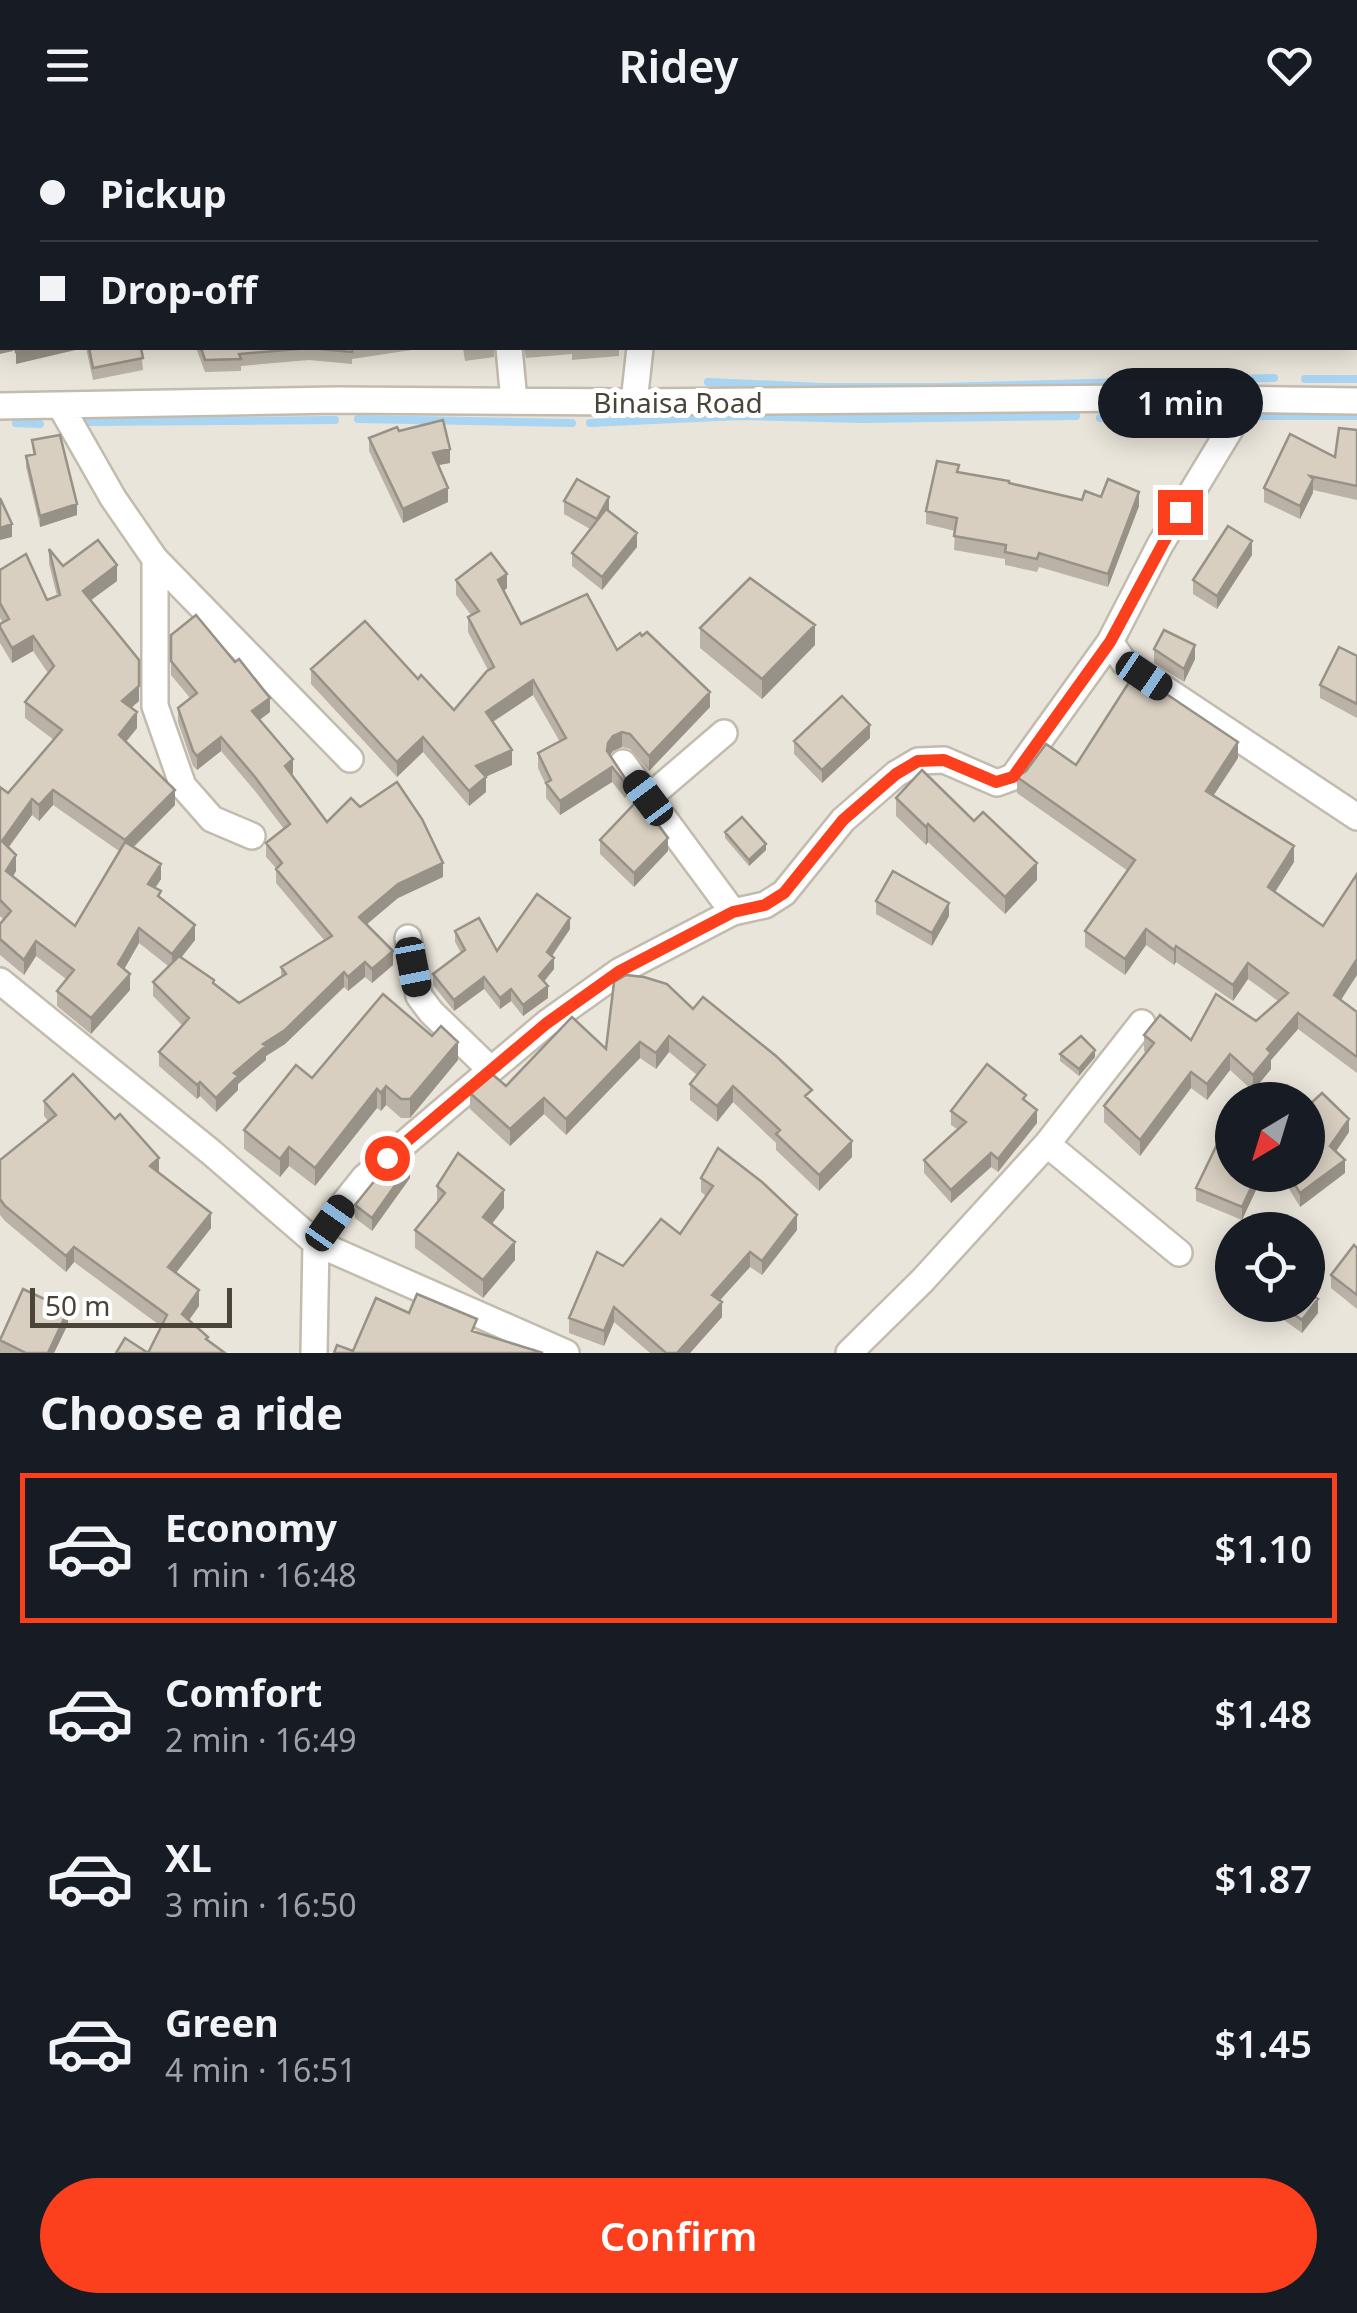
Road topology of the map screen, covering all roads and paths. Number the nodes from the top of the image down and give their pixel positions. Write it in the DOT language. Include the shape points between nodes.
graph roads {
  1 [pos="508,350"];
  2 [pos="640,350"];
  3 [pos="1240,399"];
  4 [pos="1357,400"];
  5 [pos="514,401"];
  6 [pos="634,402"];
  7 [pos="60,405"];
  8 [pos="0,406"];
  9 [pos="155,560"];
  10 [pos="1110,642"];
  11 [pos="724,734"];
  12 [pos="350,759"];
  13 [pos="623,764"];
  14 [pos="648,798"];
  15 [pos="1357,816"];
  16 [pos="252,836"];
  17 [pos="733,912"];
  18 [pos="408,938"];
  19 [pos="0,981"];
  20 [pos="1142,1023"];
  21 [pos="491,1070"];
  22 [pos="1047,1144"];
  23 [pos="316,1243"];
  24 [pos="1179,1253"];
  25 [pos="314,1353"];
  26 [pos="566,1353"];
  27 [pos="849,1353"];
  1 -- 5 [label="street"];
  2 -- 6 [label="street"];
  3 -- 4 [label="street, Binaisa Road"];
  3 -- 6 [label="street, Binaisa Road"];
  3 -- 10 [label="street" via="1232,426"];
  5 -- 6 [label="street, Binaisa Road"];
  5 -- 7 [label="street, Binaisa Road"];
  7 -- 8 [label="street, Binaisa Road"];
  7 -- 9 [label="street"];
  9 -- 12 [label="street"];
  9 -- 16 [label="street" via="154,706 183,786 212,819"];
  10 -- 15 [label="street" via="1124,662"];
  10 -- 17 [label="street" via="1013,777 996,782 944,760 918,761 843,820 784,893"];
  11 -- 14 [label="street"];
  13 -- 14 [label="street"];
  14 -- 17 [label="street"];
  17 -- 21 [label="street" via="620,971"];
  18 -- 21 [label="street" via="419,996"];
  19 -- 23 [label="street"];
  20 -- 22 [label="street"];
  21 -- 23 [label="street" via="364,1178"];
  22 -- 24 [label="street"];
  22 -- 27 [label="street"];
  23 -- 25 [label="street"];
  23 -- 26 [label="street"];
}
